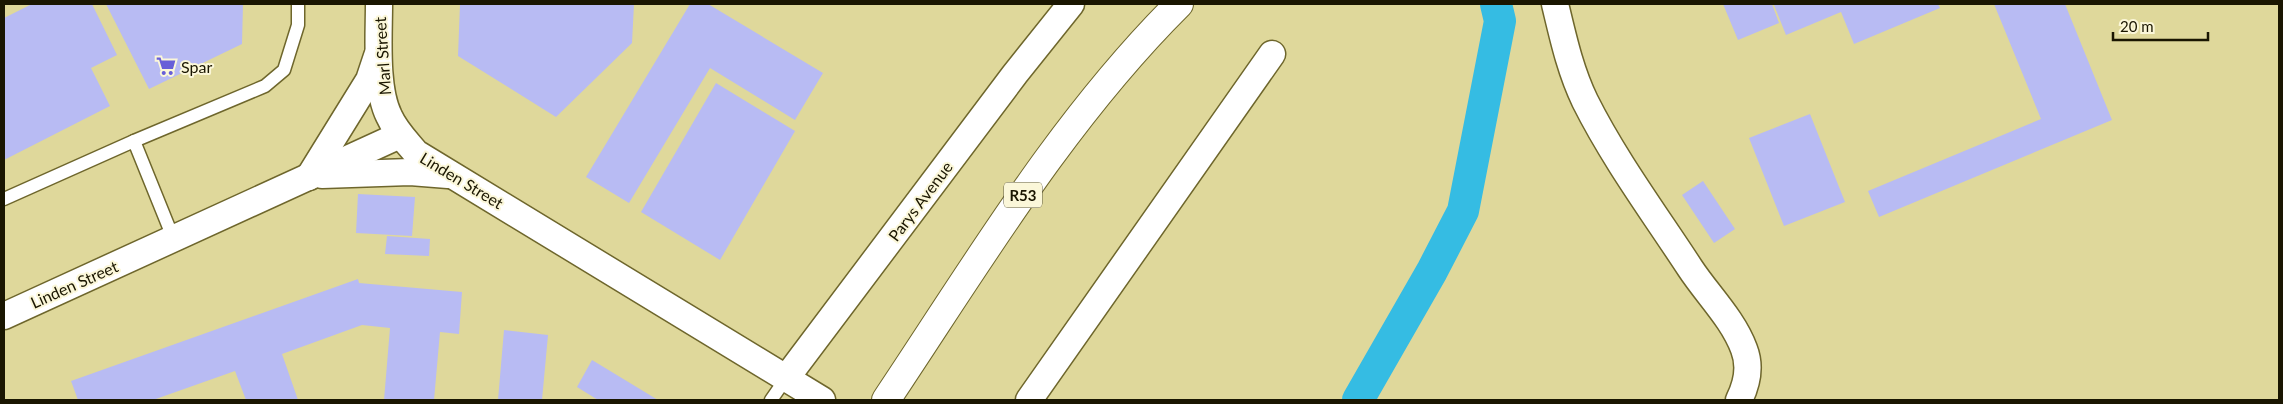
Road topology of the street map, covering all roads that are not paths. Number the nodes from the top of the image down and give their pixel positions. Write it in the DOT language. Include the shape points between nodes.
graph roads {
  1 [pos="298,4"];
  2 [pos="379,4"];
  3 [pos="1071,4"];
  4 [pos="1179,4"];
  5 [pos="1554,4"];
  6 [pos="378,50"];
  7 [pos="1272,54"];
  8 [pos="400,135"];
  9 [pos="134,141"];
  10 [pos="455,176"];
  11 [pos="309,177"];
  12 [pos="4,199"];
  13 [pos="174,240"];
  14 [pos="4,316"];
  15 [pos="787,377"];
  16 [pos="771,400"];
  17 [pos="822,400"];
  18 [pos="886,400"];
  19 [pos="1030,400"];
  20 [pos="1739,400"];
  1 -- 9 [label="lane" via="298,25 284,70 265,86"];
  2 -- 6 [label="street, Marl Street"];
  3 -- 15 [label="street, Parys Avenue"];
  4 -- 18 [label="main road, R53" via="1053,150"];
  5 -- 20 [label="street" via="1569,61 1585,101 1612,148 1745,350 1748,372"];
  6 -- 8 [label="street, Marl Street" via="384,101"];
  6 -- 11 [label="street" via="369,80"];
  7 -- 19 [label="street"];
  8 -- 10 [label="street, Linden Street" via="416,153"];
  8 -- 11 [label="street, Linden Street"];
  9 -- 12 [label="lane"];
  9 -- 13 [label="lane"];
  10 -- 11 [label="street" via="400,172 334,173"];
  10 -- 15 [label="street, Linden Street"];
  11 -- 13 [label="street, Linden Street"];
  13 -- 14 [label="street, Linden Street"];
  15 -- 16 [label="lane, Parys Avenue"];
  15 -- 17 [label="street, Linden Street"];
}
